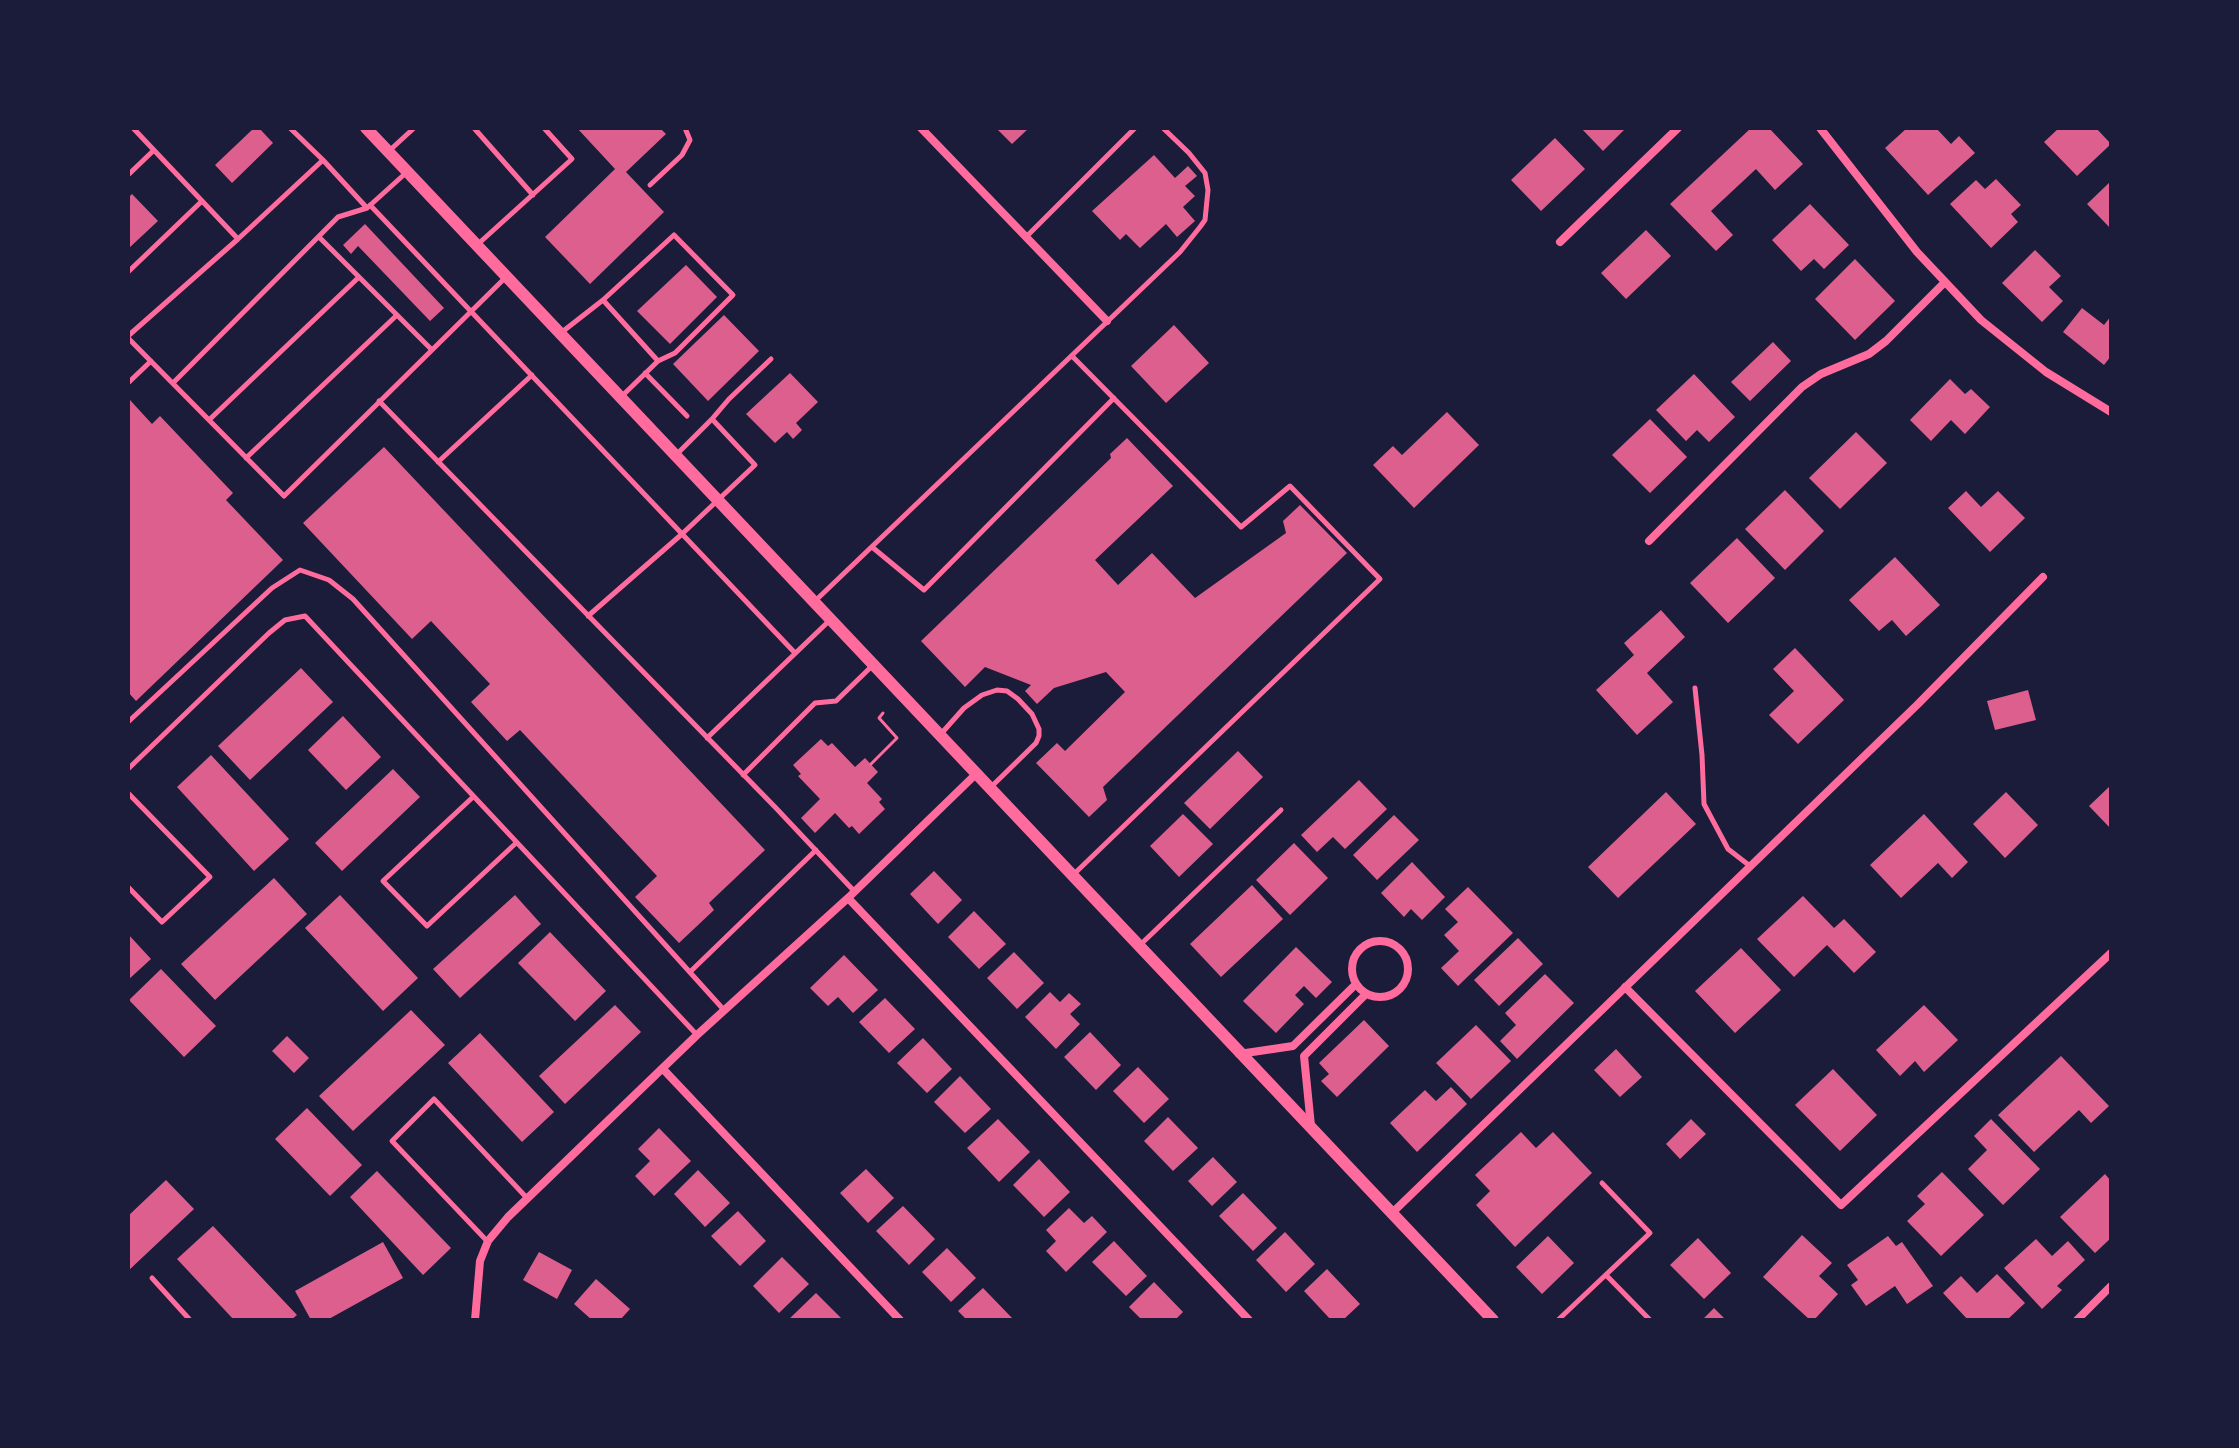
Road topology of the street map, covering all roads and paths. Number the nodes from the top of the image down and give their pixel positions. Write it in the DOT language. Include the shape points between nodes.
graph roads {
  1 [pos="133,128"];
  2 [pos="290,128"];
  3 [pos="366,128"];
  4 [pos="414,128"];
  5 [pos="474,128"];
  6 [pos="544,128"];
  7 [pos="685,128"];
  8 [pos="921,128"];
  9 [pos="1135,128"];
  10 [pos="1163,128"];
  11 [pos="1678,128"];
  12 [pos="1820,128"];
  13 [pos="154,150"];
  14 [pos="388,151"];
  15 [pos="323,160"];
  16 [pos="407,172"];
  17 [pos="128,175"];
  18 [pos="650,185"];
  19 [pos="533,195"];
  20 [pos="202,201"];
  21 [pos="368,206"];
  22 [pos="1027,236"];
  23 [pos="319,237"];
  24 [pos="238,239"];
  25 [pos="1560,242"];
  26 [pos="477,245"];
  27 [pos="128,272"];
  28 [pos="359,277"];
  29 [pos="506,277"];
  30 [pos="1945,282"];
  31 [pos="603,300"];
  32 [pos="471,311"];
  33 [pos="397,315"];
  34 [pos="1107,321"];
  35 [pos="560,333"];
  36 [pos="128,337"];
  37 [pos="432,350"];
  38 [pos="1072,356"];
  39 [pos="771,359"];
  40 [pos="151,361"];
  41 [pos="658,361"];
  42 [pos="645,373"];
  43 [pos="532,375"];
  44 [pos="128,383"];
  45 [pos="173,383"];
  46 [pos="620,397"];
  47 [pos="1114,398"];
  48 [pos="379,401"];
  49 [pos="2111,412"];
  50 [pos="687,416"];
  51 [pos="712,419"];
  52 [pos="209,420"];
  53 [pos="675,456"];
  54 [pos="246,458"];
  55 [pos="438,462"];
  56 [pos="717,500"];
  57 [pos="682,534"];
  58 [pos="1649,541"];
  59 [pos="872,547"];
  60 [pos="2043,577"];
  61 [pos="814,602"];
  62 [pos="588,616"];
  63 [pos="830,620"];
  64 [pos="795,653"];
  65 [pos="873,665"];
  66 [pos="1695,688"];
  67 [pos="883,713"];
  68 [pos="128,722"];
  69 [pos="939,735"];
  70 [pos="707,738"];
  71 [pos="871,764"];
  72 [pos="128,769"];
  73 [pos="976,774"];
  74 [pos="743,775"];
  75 [pos="989,789"];
  76 [pos="128,793"];
  77 [pos="473,797"];
  78 [pos="1281,810"];
  79 [pos="516,843"];
  80 [pos="816,850"];
  81 [pos="1751,867"];
  82 [pos="1072,876"];
  83 [pos="128,887"];
  84 [pos="851,895"];
  85 [pos="1138,947"];
  86 [pos="2111,953"];
  87 [pos="690,972"];
  88 [pos="1356,984"];
  89 [pos="1625,987"];
  90 [pos="1366,994"];
  91 [pos="724,1010"];
  92 [pos="697,1035"];
  93 [pos="1293,1046"];
  94 [pos="1239,1054"];
  95 [pos="1304,1056"];
  96 [pos="663,1069"];
  97 [pos="1312,1130"];
  98 [pos="1602,1183"];
  99 [pos="526,1197"];
  100 [pos="1391,1214"];
  101 [pos="488,1241"];
  102 [pos="1606,1275"];
  103 [pos="152,1278"];
  104 [pos="2111,1286"];
  105 [pos="190,1320"];
  106 [pos="475,1320"];
  107 [pos="900,1320"];
  108 [pos="1249,1320"];
  109 [pos="1493,1320"];
  110 [pos="1558,1320"];
  111 [pos="1650,1320"];
  112 [pos="2077,1320"];
  1 -- 13 [label="lane"];
  2 -- 15 [label="lane"];
  3 -- 14 [label="main road"];
  4 -- 14 [label="lane"];
  5 -- 19 [label="lane"];
  6 -- 19 [label="lane" via="572,159"];
  7 -- 18 [label="lane" via="690,140 682,155"];
  8 -- 22 [label="street"];
  9 -- 22 [label="lane"];
  10 -- 34 [label="lane" via="1205,173 1205,220 1180,252"];
  11 -- 25 [label="street"];
  12 -- 30 [label="street"];
  13 -- 17 [label="lane"];
  13 -- 20 [label="lane"];
  14 -- 16 [label="main road"];
  15 -- 21 [label="lane"];
  15 -- 24 [label="lane"];
  16 -- 21 [label="lane"];
  16 -- 26 [label="main road"];
  19 -- 26 [label="lane"];
  20 -- 24 [label="lane"];
  20 -- 27 [label="lane"];
  21 -- 23 [label="lane" via="338,217"];
  21 -- 32 [label="lane"];
  22 -- 34 [label="street"];
  23 -- 28 [label="lane"];
  23 -- 45 [label="lane"];
  24 -- 36 [label="lane"];
  26 -- 29 [label="main road"];
  28 -- 33 [label="lane"];
  28 -- 52 [label="lane"];
  29 -- 32 [label="lane"];
  29 -- 35 [label="main road"];
  30 -- 49 [label="street" via="1981,320 2046,372"];
  30 -- 58 [label="street" via="1869,354 1802,387"];
  31 -- 35 [label="lane"];
  31 -- 41 [label="lane"];
  31 -- 41 [label="lane" via="674,235 733,295 675,353"];
  32 -- 37 [label="lane"];
  32 -- 43 [label="lane"];
  33 -- 37 [label="lane"];
  33 -- 54 [label="lane"];
  34 -- 38 [label="lane"];
  35 -- 46 [label="main road"];
  36 -- 40 [label="lane"];
  37 -- 48 [label="lane"];
  38 -- 47 [label="lane"];
  38 -- 59 [label="lane"];
  39 -- 51 [label="lane"];
  40 -- 44 [label="lane"];
  40 -- 45 [label="lane"];
  41 -- 42 [label="lane"];
  42 -- 46 [label="lane"];
  42 -- 50 [label="lane"];
  43 -- 55 [label="lane"];
  43 -- 57 [label="lane"];
  45 -- 52 [label="lane"];
  46 -- 53 [label="main road"];
  47 -- 59 [label="lane" via="924,590"];
  47 -- 82 [label="lane" via="1241,527 1290,486 1380,579"];
  48 -- 54 [label="lane" via="284,496"];
  48 -- 55 [label="lane"];
  51 -- 53 [label="lane"];
  51 -- 56 [label="lane" via="755,465"];
  52 -- 54 [label="lane"];
  53 -- 56 [label="main road"];
  55 -- 62 [label="lane"];
  56 -- 57 [label="lane"];
  56 -- 61 [label="main road"];
  57 -- 62 [label="lane"];
  57 -- 64 [label="lane"];
  59 -- 61 [label="lane"];
  60 -- 81 [label="street"];
  61 -- 63 [label="main road"];
  62 -- 70 [label="lane"];
  63 -- 64 [label="lane"];
  63 -- 65 [label="main road"];
  64 -- 70 [label="lane"];
  65 -- 69 [label="main road"];
  65 -- 74 [label="lane" via="836,701 815,703"];
  66 -- 81 [label="lane" via="1704,804 1728,849"];
  67 -- 71 [label="path" via="879,718 897,738"];
  68 -- 87 [label="lane" via="272,588 300,570 329,580 353,599"];
  69 -- 73 [label="main road"];
  69 -- 75 [label="lane" via="982,695 1007,691 1025,706 1039,729 1036,743"];
  70 -- 74 [label="lane"];
  72 -- 77 [label="lane" via="269,633 285,620 305,616"];
  73 -- 75 [label="main road"];
  73 -- 84 [label="street"];
  74 -- 80 [label="lane"];
  75 -- 82 [label="main road"];
  76 -- 83 [label="lane" via="210,877 162,922"];
  77 -- 79 [label="lane"];
  77 -- 79 [label="lane" via="383,881 427,926"];
  78 -- 85 [label="lane"];
  79 -- 92 [label="lane"];
  80 -- 84 [label="lane"];
  80 -- 87 [label="lane"];
  81 -- 89 [label="street"];
  82 -- 85 [label="main road"];
  84 -- 91 [label="street"];
  84 -- 108 [label="street"];
  85 -- 94 [label="main road"];
  86 -- 89 [label="street" via="1841,1205"];
  87 -- 91 [label="lane"];
  88 -- 90 [label="street"];
  88 -- 90 [label="street" via="1352,961 1364,946 1382,941 1400,949 1408,964 1401,988 1386,997"];
  88 -- 93 [label="street"];
  89 -- 100 [label="street"];
  90 -- 95 [label="street"];
  91 -- 92 [label="street"];
  92 -- 96 [label="street"];
  93 -- 94 [label="street"];
  93 -- 95 [label="street"];
  94 -- 97 [label="main road"];
  95 -- 97 [label="street"];
  96 -- 99 [label="street"];
  96 -- 107 [label="street"];
  97 -- 100 [label="main road"];
  98 -- 102 [label="lane" via="1650,1233"];
  99 -- 101 [label="street"];
  99 -- 101 [label="lane" via="434,1099 392,1141"];
  100 -- 109 [label="main road"];
  101 -- 106 [label="street" via="480,1261"];
  102 -- 110 [label="lane"];
  102 -- 111 [label="lane"];
  103 -- 105 [label="lane"];
  104 -- 112 [label="street"];
}
